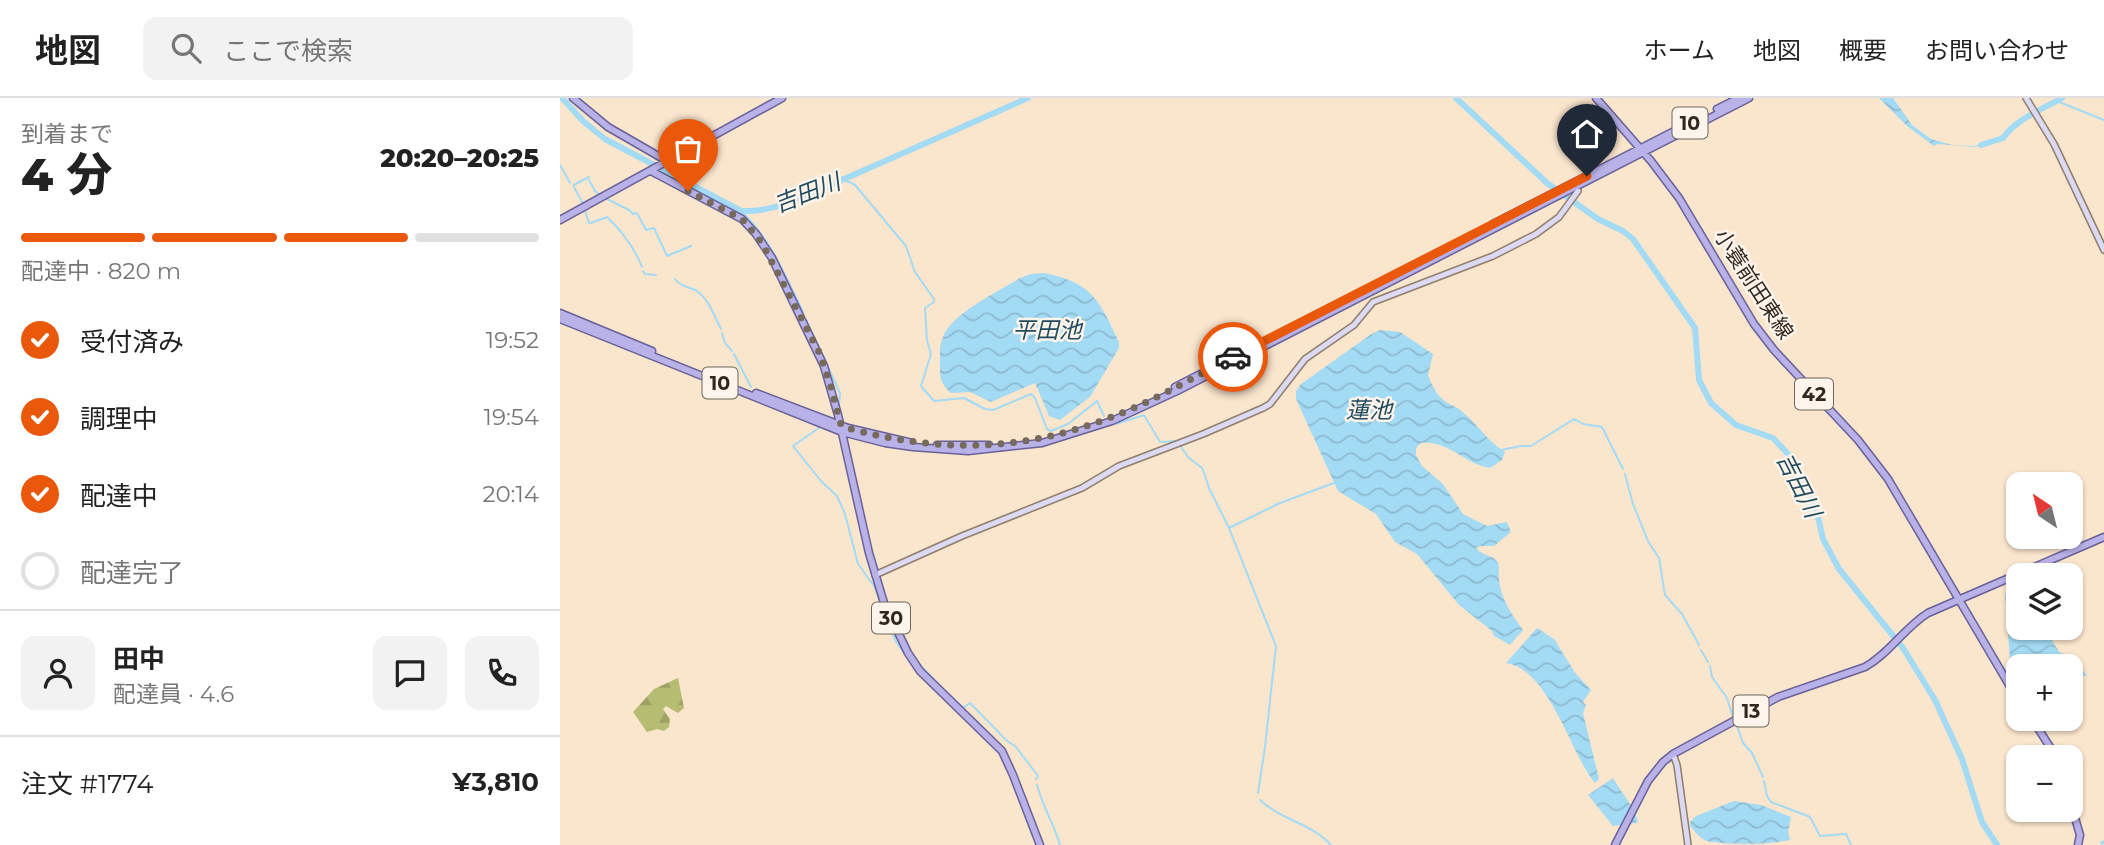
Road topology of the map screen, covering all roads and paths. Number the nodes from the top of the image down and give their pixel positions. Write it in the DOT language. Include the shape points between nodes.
graph roads {
  1 [pos="573,98"];
  2 [pos="782,98"];
  3 [pos="1596,98"];
  4 [pos="1739,98"];
  5 [pos="1749,98"];
  6 [pos="2026,98"];
  7 [pos="1642,150"];
  8 [pos="667,162"];
  9 [pos="651,171"];
  10 [pos="1573,190"];
  11 [pos="1552,197"];
  12 [pos="1566,208"];
  13 [pos="560,220"];
  14 [pos="2104,250"];
  15 [pos="560,313"];
  16 [pos="560,319"];
  17 [pos="841,428"];
  18 [pos="2104,537"];
  19 [pos="875,575"];
  20 [pos="1961,599"];
  21 [pos="2006,679"];
  22 [pos="1673,754"];
  23 [pos="2076,822"];
  24 [pos="1040,845"];
  25 [pos="1615,845"];
  26 [pos="1688,845"];
  27 [pos="2078,845"];
  1 -- 8 [label="main road" via="608,127"];
  2 -- 8 [label="main road"];
  3 -- 7 [label="main road, 小蓑前田東線 / 42"];
  4 -- 7 [label="main road, 10"];
  5 -- 7 [label="main road, 10"];
  6 -- 14 [label="street"];
  7 -- 10 [label="main road, 10"];
  7 -- 20 [label="main road, 小蓑前田東線 / 42" via="1679,198 1766,340 1880,468"];
  8 -- 9 [label="main road"];
  9 -- 13 [label="main road"];
  9 -- 17 [label="main road, 30" via="742,219 756,234 819,352"];
  10 -- 11 [label="main road, 10"];
  10 -- 12 [label="street"];
  11 -- 12 [label="street"];
  11 -- 17 [label="main road, 10" via="1220,369 1093,428 1042,443 968,451 895,445"];
  12 -- 19 [label="street" via="1549,225 1505,250 1373,302 1354,326 1305,359 1264,408 1119,466 1082,488"];
  15 -- 17 [label="main road, 10"];
  16 -- 17 [label="main road, 10"];
  17 -- 19 [label="main road, 30"];
  18 -- 20 [label="main road, 13"];
  19 -- 24 [label="main road, 30" via="915,663 1002,751"];
  20 -- 21 [label="main road, 小蓑前田東線 / 42"];
  20 -- 22 [label="main road, 13" via="1921,618 1865,667 1778,697"];
  22 -- 25 [label="main road, 13" via="1655,771"];
  22 -- 26 [label="street"];
  23 -- 27 [label="main road"];
}
